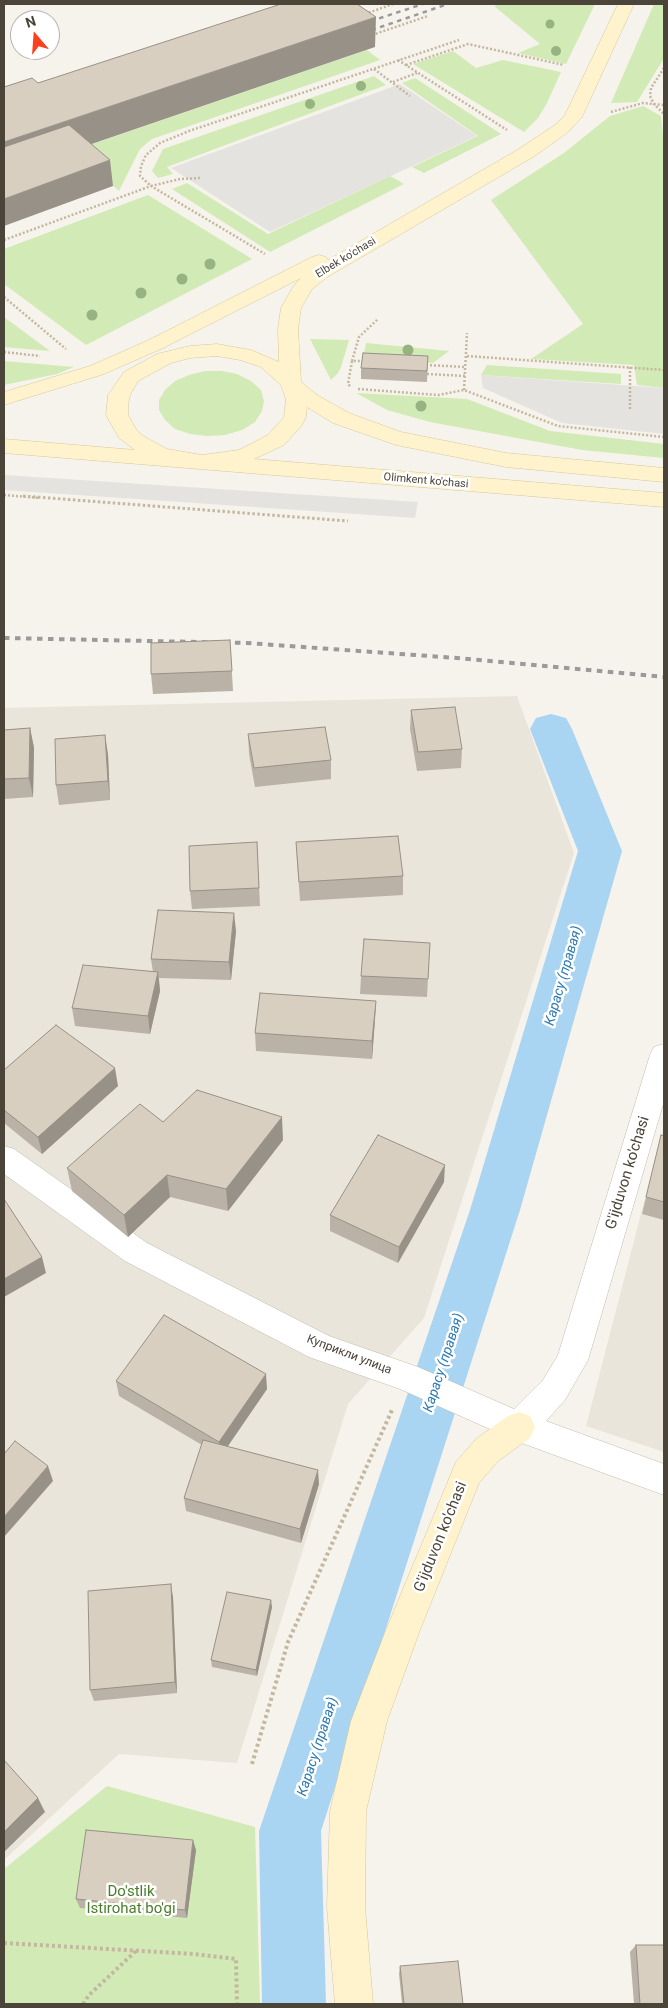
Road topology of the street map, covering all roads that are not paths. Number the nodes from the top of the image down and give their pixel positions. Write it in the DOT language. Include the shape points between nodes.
graph roads {
  1 [pos="626,4"];
  2 [pos="450,196"];
  3 [pos="212,315"];
  4 [pos="152,363"];
  5 [pos="291,384"];
  6 [pos="4,400"];
  7 [pos="4,446"];
  8 [pos="189,461"];
  9 [pos="664,475"];
  10 [pos="664,500"];
  11 [pos="664,1055"];
  12 [pos="4,1158"];
  13 [pos="519,1427"];
  14 [pos="664,1479"];
  15 [pos="354,2004"];
  1 -- 2 [label="main road, Elbek ko'chasi" via="573,117 546,141"];
  2 -- 3 [label="main road, Elbek ko'chasi"];
  2 -- 5 [label="main road, Elbek ko'chasi" via="304,286 291,308 288,329"];
  3 -- 4 [label="main road, Elbek ko'chasi"];
  3 -- 6 [label="main road, Elbek ko'chasi" via="97,370"];
  4 -- 5 [label="main road" via="190,352 231,351 268,363"];
  4 -- 6 [label="main road, Elbek ko'chasi" via="108,382 81,389"];
  4 -- 8 [label="main road" via="124,386 117,405 119,420 127,433 146,448"];
  5 -- 8 [label="main road" via="297,400 295,417 276,440 243,456"];
  5 -- 9 [label="main road" via="310,400 341,418 421,444 506,460"];
  7 -- 8 [label="main road"];
  8 -- 10 [label="main road, Olimkent ko'chasi"];
  11 -- 13 [label="street, G'ijduvon ko'chasi" via="572,1360 554,1390"];
  12 -- 13 [label="street, Куприкли улица" via="136,1252 320,1347 407,1377"];
  13 -- 14 [label="street, Куприкли улица"];
  13 -- 15 [label="main road, G'ijduvon ko'chasi" via="487,1450 467,1473 369,1721 348,1811 346,1907"];
}
